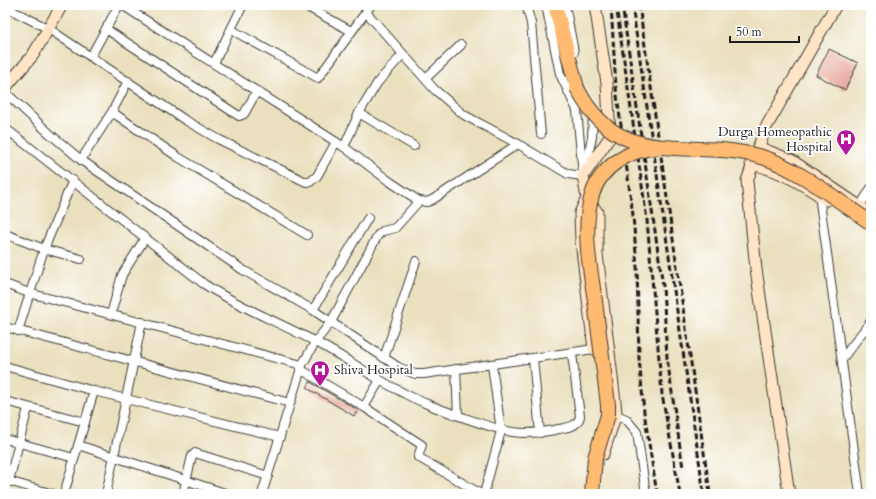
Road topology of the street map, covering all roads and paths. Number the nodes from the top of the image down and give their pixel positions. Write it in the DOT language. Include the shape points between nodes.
graph roads {
  1 [pos="62,5"];
  2 [pos="121,5"];
  3 [pos="243,5"];
  4 [pos="304,5"];
  5 [pos="371,5"];
  6 [pos="526,5"];
  7 [pos="546,5"];
  8 [pos="555,5"];
  9 [pos="565,5"];
  10 [pos="595,5"];
  11 [pos="836,5"];
  12 [pos="5,7"];
  13 [pos="366,12"];
  14 [pos="49,29"];
  15 [pos="106,29"];
  16 [pos="232,30"];
  17 [pos="351,31"];
  18 [pos="461,45"];
  19 [pos="403,54"];
  20 [pos="91,56"];
  21 [pos="214,63"];
  22 [pos="426,78"];
  23 [pos="128,81"];
  24 [pos="5,88"];
  25 [pos="257,91"];
  26 [pos="5,92"];
  27 [pos="112,112"];
  28 [pos="359,113"];
  29 [pos="5,128"];
  30 [pos="541,134"];
  31 [pos="336,142"];
  32 [pos="518,144"];
  33 [pos="414,146"];
  34 [pos="344,147"];
  35 [pos="660,147"];
  36 [pos="758,147"];
  37 [pos="81,160"];
  38 [pos="751,164"];
  39 [pos="583,176"];
  40 [pos="73,180"];
  41 [pos="871,188"];
  42 [pos="819,195"];
  43 [pos="587,198"];
  44 [pos="420,201"];
  45 [pos="860,206"];
  46 [pos="871,214"];
  47 [pos="368,218"];
  48 [pos="871,223"];
  49 [pos="871,230"];
  50 [pos="5,234"];
  51 [pos="307,236"];
  52 [pos="146,238"];
  53 [pos="44,249"];
  54 [pos="81,259"];
  55 [pos="416,261"];
  56 [pos="5,284"];
  57 [pos="29,293"];
  58 [pos="313,310"];
  59 [pos="111,314"];
  60 [pos="871,321"];
  61 [pos="142,322"];
  62 [pos="331,322"];
  63 [pos="5,327"];
  64 [pos="18,331"];
  65 [pos="316,342"];
  66 [pos="594,349"];
  67 [pos="572,354"];
  68 [pos="384,358"];
  69 [pos="533,359"];
  70 [pos="842,359"];
  71 [pos="134,362"];
  72 [pos="492,365"];
  73 [pos="5,366"];
  74 [pos="301,367"];
  75 [pos="456,370"];
  76 [pos="380,380"];
  77 [pos="94,391"];
  78 [pos="126,399"];
  79 [pos="5,401"];
  80 [pos="290,403"];
  81 [pos="364,407"];
  82 [pos="28,408"];
  83 [pos="603,411"];
  84 [pos="616,414"];
  85 [pos="458,416"];
  86 [pos="85,422"];
  87 [pos="501,431"];
  88 [pos="540,433"];
  89 [pos="280,437"];
  90 [pos="5,439"];
  91 [pos="20,443"];
  92 [pos="78,445"];
  93 [pos="74,458"];
  94 [pos="114,458"];
  95 [pos="268,476"];
  96 [pos="7,481"];
  97 [pos="187,481"];
  98 [pos="53,494"];
  99 [pos="64,494"];
  100 [pos="106,494"];
  101 [pos="183,494"];
  102 [pos="228,494"];
  103 [pos="262,494"];
  104 [pos="483,494"];
  105 [pos="587,494"];
  106 [pos="592,494"];
  107 [pos="598,494"];
  108 [pos="646,494"];
  109 [pos="789,494"];
  110 [pos="860,494"];
  1 -- 14 [label="street"];
  2 -- 15 [label="street"];
  2 -- 21 [label="street"];
  3 -- 16 [label="street"];
  4 -- 17 [label="street"];
  5 -- 13 [label="street"];
  6 -- 30 [label="street" via="531,23"];
  7 -- 39 [label="street" via="560,74 577,110"];
  8 -- 35 [label="highway, bridge" via="573,78 588,107 602,123 618,135 637,143"];
  9 -- 39 [label="street" via="575,61 594,109 592,137"];
  10 -- 39 [label="street" via="607,83 610,137"];
  11 -- 36 [label="street" via="789,86"];
  12 -- 14 [label="street"];
  13 -- 17 [label="street"];
  13 -- 19 [label="street"];
  14 -- 20 [label="street"];
  14 -- 24 [label="street" via="33,55"];
  15 -- 20 [label="street"];
  15 -- 25 [label="street" via="239,116 244,114"];
  16 -- 17 [label="street" via="318,78"];
  16 -- 21 [label="street"];
  18 -- 22 [label="street"];
  19 -- 22 [label="street"];
  19 -- 28 [label="street" via="378,82"];
  20 -- 23 [label="street"];
  21 -- 25 [label="street"];
  22 -- 32 [label="street" via="464,115"];
  23 -- 27 [label="street"];
  23 -- 31 [label="street" via="218,139 306,182 317,176"];
  25 -- 31 [label="street"];
  26 -- 37 [label="street"];
  27 -- 37 [label="street"];
  27 -- 51 [label="street" via="178,157"];
  28 -- 33 [label="street"];
  28 -- 34 [label="street"];
  29 -- 40 [label="street"];
  31 -- 34 [label="street"];
  32 -- 39 [label="street" via="568,174"];
  32 -- 44 [label="street" via="432,200"];
  34 -- 44 [label="street"];
  35 -- 48 [label="highway, bridge" via="739,152 763,157 803,178"];
  35 -- 106 [label="highway, bridge" via="636,152 618,160 605,173 592,195 589,255 608,405 608,415 595,458"];
  36 -- 38 [label="street"];
  36 -- 45 [label="street" via="791,160"];
  37 -- 58 [label="street" via="243,270"];
  38 -- 42 [label="street" via="781,172"];
  38 -- 109 [label="street" via="747,181 756,270"];
  39 -- 43 [label="street"];
  40 -- 52 [label="street"];
  40 -- 53 [label="street"];
  41 -- 45 [label="street"];
  42 -- 49 [label="street"];
  42 -- 70 [label="street"];
  43 -- 66 [label="street" via="580,213 580,241"];
  43 -- 84 [label="street" via="597,212 597,254"];
  44 -- 62 [label="street" via="395,228 378,235"];
  45 -- 46 [label="street"];
  47 -- 58 [label="street"];
  50 -- 53 [label="street"];
  52 -- 59 [label="street" via="122,275"];
  52 -- 65 [label="street" via="224,297"];
  53 -- 54 [label="street"];
  53 -- 57 [label="street"];
  55 -- 68 [label="street"];
  56 -- 57 [label="street"];
  57 -- 59 [label="street"];
  57 -- 64 [label="street"];
  58 -- 62 [label="street"];
  59 -- 61 [label="street"];
  60 -- 70 [label="street"];
  61 -- 71 [label="street"];
  61 -- 74 [label="street"];
  62 -- 65 [label="street"];
  62 -- 68 [label="street"];
  63 -- 64 [label="street"];
  64 -- 71 [label="street"];
  65 -- 74 [label="street"];
  65 -- 76 [label="street"];
  66 -- 67 [label="street"];
  66 -- 83 [label="street"];
  67 -- 69 [label="street"];
  67 -- 88 [label="street" via="579,421 574,426"];
  68 -- 75 [label="street" via="415,374"];
  69 -- 72 [label="street"];
  69 -- 88 [label="street"];
  70 -- 110 [label="street"];
  71 -- 78 [label="street"];
  71 -- 80 [label="street"];
  72 -- 75 [label="street"];
  72 -- 87 [label="street"];
  73 -- 77 [label="street"];
  74 -- 80 [label="street"];
  74 -- 81 [label="street"];
  75 -- 85 [label="street"];
  76 -- 81 [label="street"];
  76 -- 85 [label="street" via="424,403"];
  77 -- 78 [label="street"];
  77 -- 86 [label="street"];
  78 -- 89 [label="street"];
  78 -- 94 [label="street"];
  79 -- 82 [label="street"];
  80 -- 89 [label="street"];
  81 -- 104 [label="street" via="422,445 418,458"];
  82 -- 86 [label="street"];
  82 -- 91 [label="street"];
  83 -- 84 [label="street"];
  83 -- 105 [label="street" via="591,450"];
  84 -- 107 [label="street" via="601,462"];
  84 -- 108 [label="street" via="626,419 637,432"];
  85 -- 87 [label="street"];
  86 -- 92 [label="street"];
  87 -- 88 [label="street"];
  87 -- 104 [label="street"];
  89 -- 95 [label="street"];
  90 -- 91 [label="street"];
  91 -- 93 [label="street"];
  91 -- 96 [label="street"];
  92 -- 93 [label="street"];
  92 -- 94 [label="street"];
  93 -- 99 [label="street"];
  94 -- 97 [label="street"];
  94 -- 100 [label="street"];
  95 -- 97 [label="street" via="195,453 192,456"];
  95 -- 103 [label="street"];
  96 -- 98 [label="street"];
  97 -- 101 [label="street"];
  97 -- 102 [label="street"];
}
